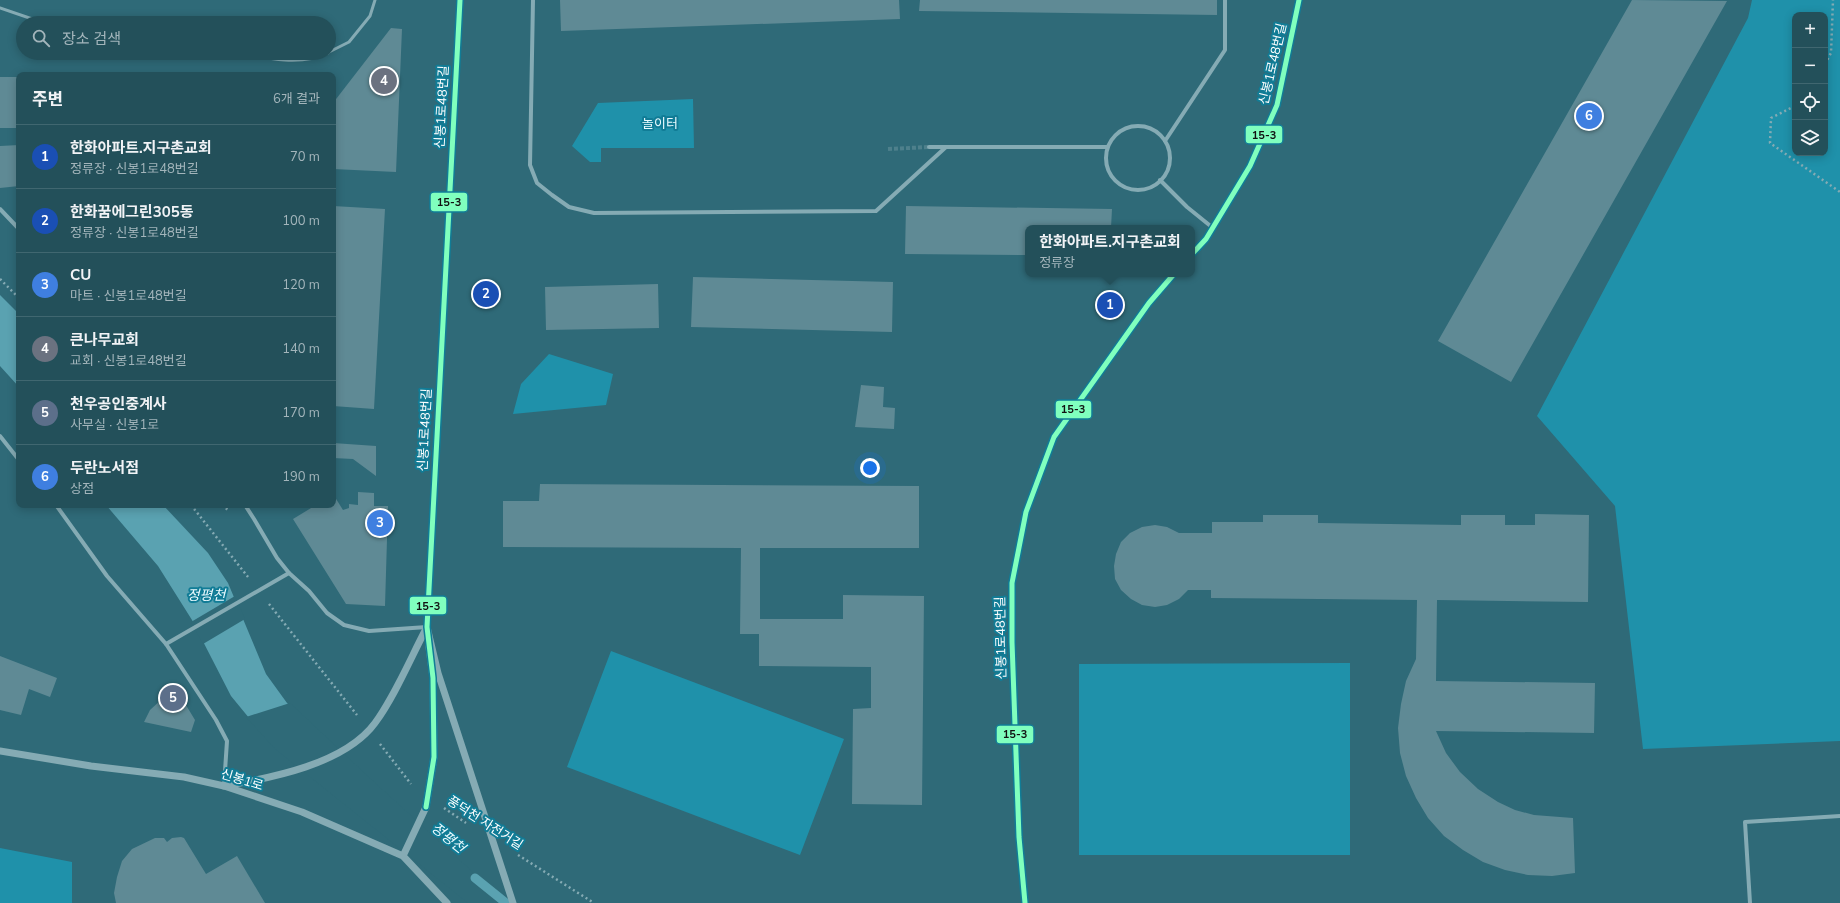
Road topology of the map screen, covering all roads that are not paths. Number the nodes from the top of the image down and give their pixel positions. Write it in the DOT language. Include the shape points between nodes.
graph roads {
  1 [pos="376,0"];
  2 [pos="460,0"];
  3 [pos="533,0"];
  4 [pos="1225,0"];
  5 [pos="1299,0"];
  6 [pos="0,8"];
  7 [pos="23,16"];
  8 [pos="336,49"];
  9 [pos="1165,141"];
  10 [pos="930,147"];
  11 [pos="946,147"];
  12 [pos="1108,147"];
  13 [pos="1160,180"];
  14 [pos="0,209"];
  15 [pos="16,226"];
  16 [pos="1213,228"];
  17 [pos="1195,251"];
  18 [pos="1171,277"];
  19 [pos="0,436"];
  20 [pos="16,456"];
  21 [pos="58,508"];
  22 [pos="247,508"];
  23 [pos="289,573"];
  24 [pos="427,627"];
  25 [pos="166,644"];
  26 [pos="0,751"];
  27 [pos="224,786"];
  28 [pos="1840,816"];
  29 [pos="404,856"];
  30 [pos="447,903"];
  31 [pos="514,903"];
  32 [pos="1025,903"];
  33 [pos="1750,903"];
  1 -- 8 [label="lane" via="370,16 349,42"];
  2 -- 24 [label="street, 신봉1로48번길"];
  3 -- 11 [label="street" via="530,165 537,183 568,207 594,213 876,211"];
  4 -- 9 [label="street" via="1225,50"];
  5 -- 16 [label="street, 신봉1로48번길" via="1277,105 1250,166"];
  6 -- 7 [label="lane"];
  9 -- 12 [label="street" via="1149,128 1129,127 1120,131"];
  9 -- 13 [label="street" via="1169,150 1169,161"];
  10 -- 11 [label="street"];
  11 -- 12 [label="street"];
  12 -- 13 [label="street" via="1107,168 1112,177 1121,184 1131,189 1142,189"];
  13 -- 16 [label="street"];
  14 -- 15 [label="street"];
  16 -- 17 [label="street, 신봉1로48번길"];
  18 -- 32 [label="street, 신봉1로48번길" via="1149,303 1054,437 1026,512 1012,582 1019,837"];
  19 -- 20 [label="street"];
  21 -- 25 [label="street" via="107,576"];
  22 -- 23 [label="street"];
  23 -- 24 [label="street" via="309,591 326,612 344,625 369,631"];
  23 -- 25 [label="street, bridge"];
  24 -- 27 [label="street, bridge" via="375,724 352,744 320,762 266,779"];
  24 -- 29 [label="street, 신봉1로48번길, bridge" via="433,678 434,757 426,807"];
  24 -- 31 [label="street, bridge" via="438,673"];
  25 -- 27 [label="street" via="227,741"];
  26 -- 27 [label="street, 신봉1로" via="91,766 184,777"];
  27 -- 29 [label="street, 신봉1로" via="313,816"];
  28 -- 33 [label="street" via="1745,822"];
  29 -- 30 [label="street, 신봉1로"];
}
